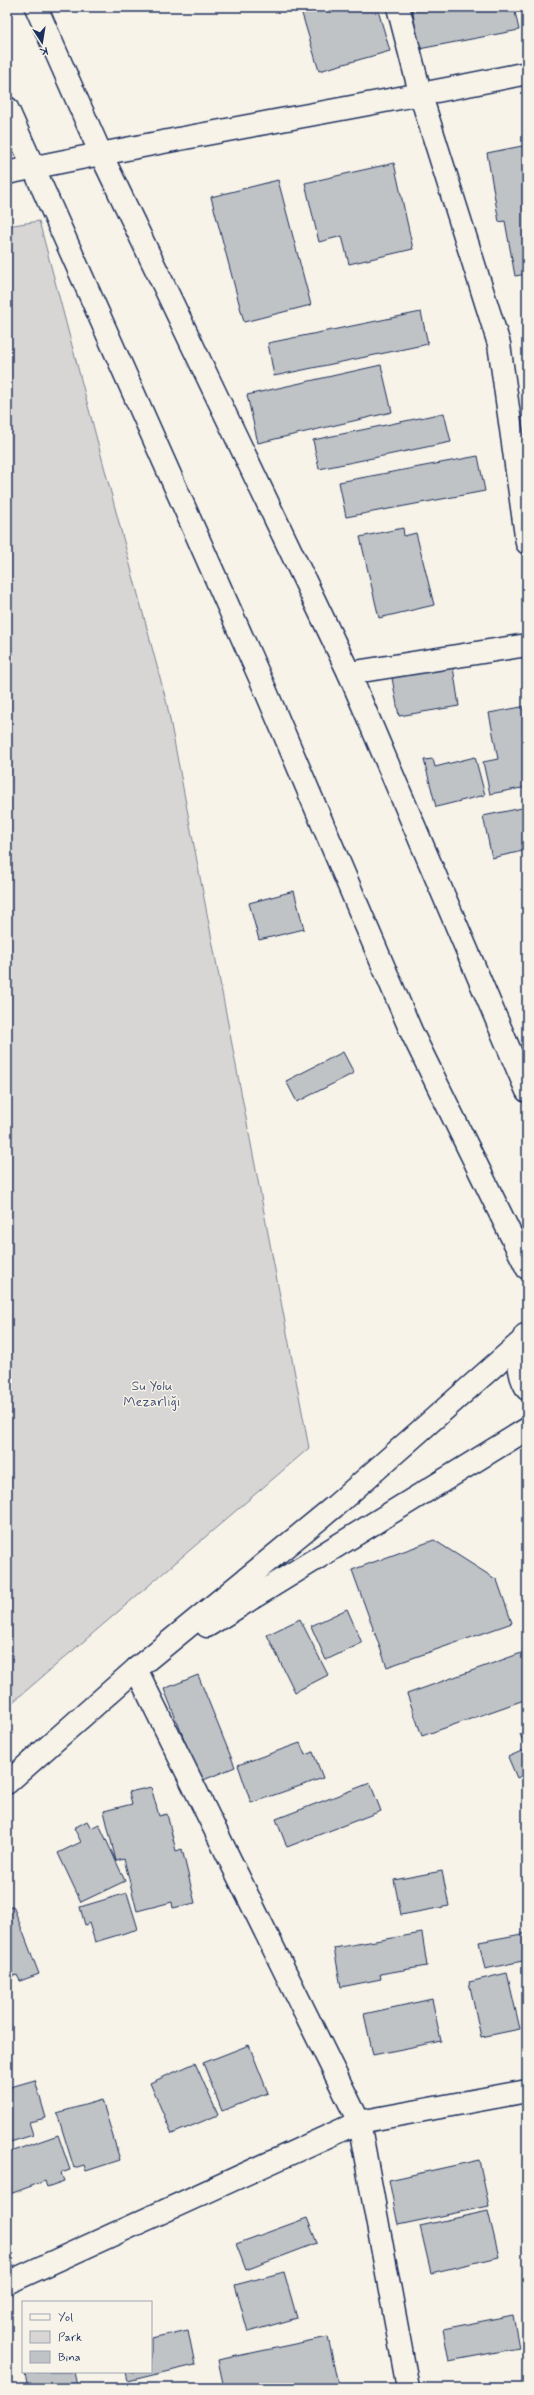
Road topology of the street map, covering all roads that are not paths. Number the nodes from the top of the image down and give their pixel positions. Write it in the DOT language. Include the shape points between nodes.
graph roads {
  1 [pos="36,7"];
  2 [pos="398,7"];
  3 [pos="527,74"];
  4 [pos="420,96"];
  5 [pos="7,108"];
  6 [pos="100,152"];
  7 [pos="35,167"];
  8 [pos="7,173"];
  9 [pos="527,543"];
  10 [pos="527,645"];
  11 [pos="349,673"];
  12 [pos="527,1091"];
  13 [pos="527,1268"];
  14 [pos="524,1336"];
  15 [pos="527,1389"];
  16 [pos="527,1429"];
  17 [pos="136,1669"];
  18 [pos="7,1783"];
  19 [pos="527,2091"];
  20 [pos="359,2122"];
  21 [pos="7,2283"];
  22 [pos="408,2388"];
  1 -- 6 [label="street"];
  2 -- 4 [label="street"];
  3 -- 4 [label="street"];
  4 -- 6 [label="street"];
  4 -- 9 [label="street" via="500,344"];
  5 -- 7 [label="street"];
  6 -- 7 [label="street"];
  6 -- 11 [label="street"];
  7 -- 8 [label="street"];
  7 -- 13 [label="street" via="264,689 410,1031"];
  10 -- 11 [label="street"];
  11 -- 12 [label="street"];
  14 -- 15 [label="street" via="519,1362 523,1383"];
  14 -- 17 [label="street" via="335,1506"];
  16 -- 17 [label="street"];
  17 -- 18 [label="street"];
  17 -- 20 [label="street"];
  19 -- 20 [label="street"];
  20 -- 21 [label="street"];
  20 -- 22 [label="street"];
}
